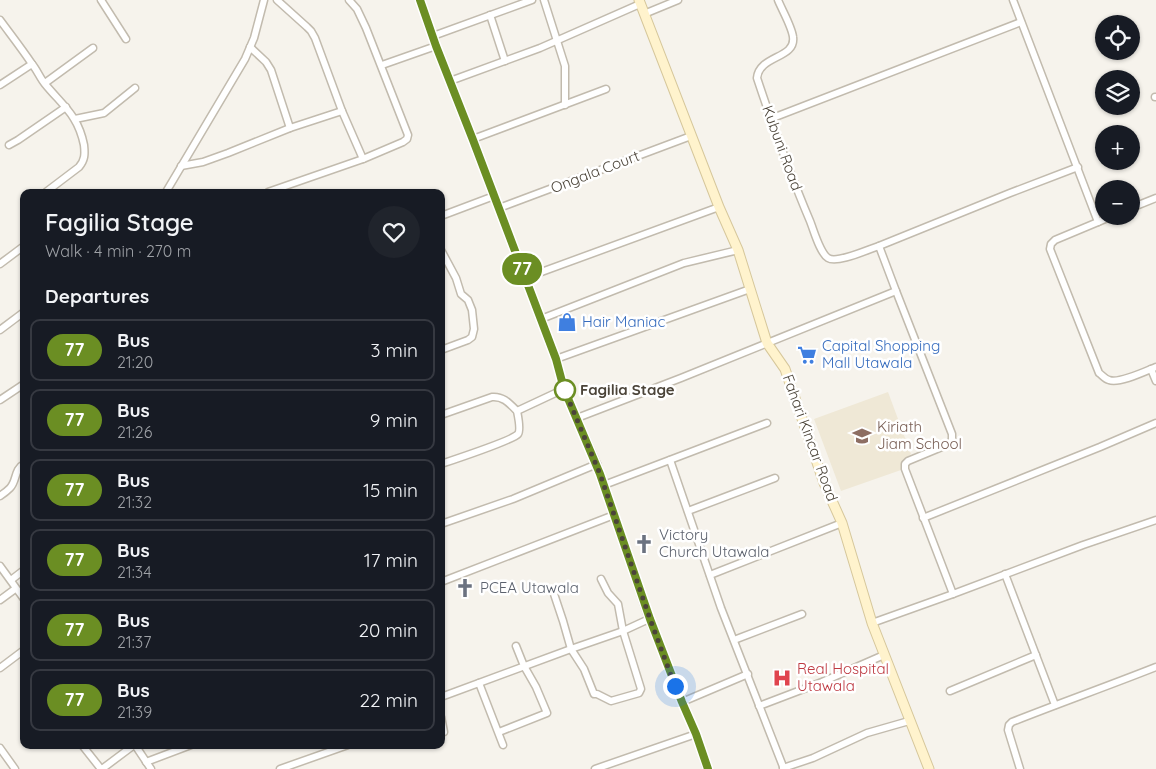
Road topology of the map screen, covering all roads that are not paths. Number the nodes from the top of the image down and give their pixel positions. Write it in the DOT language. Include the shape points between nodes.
graph roads {
  1 [pos="101,0"];
  2 [pos="264,0"];
  3 [pos="276,0"];
  4 [pos="349,0"];
  5 [pos="420,0"];
  6 [pos="532,0"];
  7 [pos="544,0"];
  8 [pos="678,0"];
  9 [pos="778,0"];
  10 [pos="1013,0"];
  11 [pos="640,2"];
  12 [pos="644,14"];
  13 [pos="490,15"];
  14 [pos="0,20"];
  15 [pos="1021,22"];
  16 [pos="433,36"];
  17 [pos="126,39"];
  18 [pos="556,40"];
  19 [pos="436,46"];
  20 [pos="250,47"];
  21 [pos="93,48"];
  22 [pos="505,61"];
  23 [pos="32,64"];
  24 [pos="382,65"];
  25 [pos="450,81"];
  26 [pos="45,83"];
  27 [pos="0,84"];
  28 [pos="135,88"];
  29 [pos="606,89"];
  30 [pos="565,105"];
  31 [pos="66,107"];
  32 [pos="342,111"];
  33 [pos="75,119"];
  34 [pos="770,119"];
  35 [pos="290,128"];
  36 [pos="691,136"];
  37 [pos="473,140"];
  38 [pos="9,145"];
  39 [pos="363,158"];
  40 [pos="181,166"];
  41 [pos="1078,167"];
  42 [pos="50,189"];
  43 [pos="168,189"];
  44 [pos="276,189"];
  45 [pos="494,196"];
  46 [pos="1156,198"];
  47 [pos="1140,204"];
  48 [pos="719,206"];
  49 [pos="499,208"];
  50 [pos="445,214"];
  51 [pos="1095,214"];
  52 [pos="1095,223"];
  53 [pos="879,246"];
  54 [pos="20,249"];
  55 [pos="738,250"];
  56 [pos="445,257"];
  57 [pos="0,264"];
  58 [pos="525,278"];
  59 [pos="750,290"];
  60 [pos="896,291"];
  61 [pos="20,315"];
  62 [pos="541,319"];
  63 [pos="0,330"];
  64 [pos="767,343"];
  65 [pos="445,349"];
  66 [pos="556,359"];
  67 [pos="1154,368"];
  68 [pos="1156,382"];
  69 [pos="20,387"];
  70 [pos="564,389"];
  71 [pos="0,400"];
  72 [pos="517,411"];
  73 [pos="445,415"];
  74 [pos="577,418"];
  75 [pos="767,423"];
  76 [pos="1156,423"];
  77 [pos="670,460"];
  78 [pos="445,463"];
  79 [pos="596,464"];
  80 [pos="20,466"];
  81 [pos="775,478"];
  82 [pos="604,485"];
  83 [pos="0,496"];
  84 [pos="688,511"];
  85 [pos="614,515"];
  86 [pos="923,518"];
  87 [pos="1156,521"];
  88 [pos="445,523"];
  89 [pos="842,523"];
  90 [pos="0,566"];
  91 [pos="20,573"];
  92 [pos="1005,574"];
  93 [pos="710,575"];
  94 [pos="601,579"];
  95 [pos="11,580"];
  96 [pos="445,580"];
  97 [pos="15,589"];
  98 [pos="554,594"];
  99 [pos="953,594"];
  100 [pos="20,595"];
  101 [pos="0,600"];
  102 [pos="802,614"];
  103 [pos="650,619"];
  104 [pos="872,623"];
  105 [pos="623,630"];
  106 [pos="734,640"];
  107 [pos="516,646"];
  108 [pos="571,649"];
  109 [pos="20,653"];
  110 [pos="1036,655"];
  111 [pos="884,656"];
  112 [pos="524,666"];
  113 [pos="1156,667"];
  114 [pos="0,668"];
  115 [pos="748,674"];
  116 [pos="480,683"];
  117 [pos="950,691"];
  118 [pos="445,696"];
  119 [pos="682,702"];
  120 [pos="1055,705"];
  121 [pos="760,706"];
  122 [pos="909,720"];
  123 [pos="499,732"];
  124 [pos="696,734"];
  125 [pos="504,745"];
  126 [pos="0,748"];
  127 [pos="85,749"];
  128 [pos="128,749"];
  129 [pos="137,749"];
  130 [pos="180,749"];
  131 [pos="337,749"];
  132 [pos="146,762"];
  133 [pos="784,768"];
  134 [pos="15,769"];
  135 [pos="101,769"];
  136 [pos="152,769"];
  137 [pos="280,769"];
  138 [pos="595,769"];
  139 [pos="708,769"];
  140 [pos="928,769"];
  141 [pos="1020,769"];
  1 -- 17 [label="street"];
  2 -- 20 [label="street"];
  3 -- 32 [label="street" via="311,31"];
  4 -- 24 [label="street" via="357,9"];
  5 -- 16 [label="street"];
  6 -- 13 [label="street"];
  7 -- 18 [label="street"];
  8 -- 12 [label="street"];
  9 -- 34 [label="street, Kubuni Road" via="794,35 789,50 762,66 758,72"];
  10 -- 15 [label="street"];
  11 -- 12 [label="street, Fahari Kincar Road"];
  11 -- 18 [label="street"];
  12 -- 36 [label="street, Fahari Kincar Road"];
  13 -- 16 [label="street"];
  13 -- 22 [label="street"];
  14 -- 23 [label="street"];
  15 -- 34 [label="street"];
  15 -- 41 [label="street"];
  16 -- 19 [label="street"];
  18 -- 22 [label="street"];
  18 -- 30 [label="street" via="565,66"];
  19 -- 24 [label="street"];
  19 -- 25 [label="street"];
  20 -- 35 [label="street" via="271,70"];
  20 -- 40 [label="street"];
  21 -- 26 [label="street"];
  22 -- 25 [label="street"];
  23 -- 26 [label="street"];
  23 -- 27 [label="street"];
  24 -- 39 [label="street" via="408,135 403,142"];
  25 -- 37 [label="street"];
  26 -- 31 [label="street"];
  28 -- 33 [label="street" via="104,112"];
  29 -- 30 [label="street"];
  30 -- 37 [label="street"];
  31 -- 33 [label="street"];
  31 -- 38 [label="street"];
  32 -- 35 [label="street"];
  32 -- 39 [label="street"];
  33 -- 42 [label="street" via="83,140 84,159 79,167"];
  34 -- 53 [label="street, Kubuni Road" via="822,250 834,260"];
  35 -- 40 [label="street" via="203,162"];
  36 -- 48 [label="street, Fahari Kincar Road"];
  36 -- 49 [label="street, Ongala Court"];
  37 -- 45 [label="street"];
  39 -- 44 [label="street"];
  40 -- 43 [label="street"];
  41 -- 51 [label="street"];
  41 -- 53 [label="street"];
  45 -- 49 [label="street"];
  45 -- 50 [label="street"];
  46 -- 47 [label="street"];
  48 -- 55 [label="street, Fahari Kincar Road"];
  48 -- 58 [label="street"];
  49 -- 58 [label="street"];
  52 -- 67 [label="street" via="1055,240 1050,249 1099,373 1115,381"];
  53 -- 60 [label="street"];
  54 -- 57 [label="street"];
  55 -- 59 [label="street, Fahari Kincar Road"];
  55 -- 62 [label="street" via="684,262"];
  56 -- 65 [label="street" via="472,310 474,333 468,340"];
  58 -- 62 [label="street"];
  59 -- 64 [label="street, Fahari Kincar Road"];
  59 -- 66 [label="street"];
  60 -- 64 [label="street"];
  60 -- 86 [label="street" via="952,434 949,444 905,464"];
  61 -- 63 [label="street"];
  62 -- 66 [label="street"];
  64 -- 74 [label="street"];
  64 -- 89 [label="street, Fahari Kincar Road" via="786,369 824,482"];
  66 -- 70 [label="street"];
  67 -- 68 [label="street"];
  69 -- 71 [label="street"];
  70 -- 72 [label="street"];
  70 -- 74 [label="street"];
  72 -- 73 [label="street" via="502,398 492,397"];
  72 -- 78 [label="street" via="518,434"];
  74 -- 79 [label="street"];
  75 -- 77 [label="street"];
  76 -- 86 [label="street"];
  77 -- 82 [label="street"];
  77 -- 84 [label="street"];
  79 -- 82 [label="street"];
  79 -- 88 [label="street" via="513,499"];
  80 -- 83 [label="street" via="10,489"];
  81 -- 84 [label="street"];
  82 -- 85 [label="street"];
  84 -- 93 [label="street"];
  85 -- 96 [label="street"];
  85 -- 103 [label="street"];
  86 -- 99 [label="street"];
  87 -- 92 [label="street"];
  89 -- 93 [label="street"];
  89 -- 104 [label="street, Fahari Kincar Road"];
  90 -- 95 [label="street"];
  91 -- 95 [label="street"];
  92 -- 99 [label="street"];
  92 -- 110 [label="street"];
  93 -- 106 [label="street"];
  94 -- 105 [label="street" via="618,604"];
  95 -- 97 [label="street"];
  97 -- 100 [label="street"];
  97 -- 101 [label="street"];
  98 -- 108 [label="street"];
  99 -- 104 [label="street"];
  102 -- 106 [label="street"];
  103 -- 105 [label="street"];
  103 -- 119 [label="street"];
  104 -- 111 [label="street, Fahari Kincar Road"];
  105 -- 108 [label="street"];
  105 -- 108 [label="street" via="641,690 639,693 611,701 594,694"];
  106 -- 115 [label="street"];
  107 -- 112 [label="street"];
  108 -- 112 [label="street"];
  109 -- 114 [label="street"];
  110 -- 117 [label="street"];
  110 -- 120 [label="street"];
  111 -- 121 [label="street"];
  111 -- 122 [label="street, Fahari Kincar Road"];
  112 -- 116 [label="street"];
  112 -- 123 [label="street" via="547,713"];
  113 -- 120 [label="street"];
  115 -- 119 [label="street"];
  115 -- 121 [label="street"];
  116 -- 118 [label="street"];
  116 -- 123 [label="street"];
  119 -- 124 [label="street"];
  120 -- 141 [label="street" via="1009,725"];
  121 -- 133 [label="street"];
  122 -- 133 [label="street" via="867,733"];
  122 -- 140 [label="street, Fahari Kincar Road"];
  123 -- 125 [label="street"];
  124 -- 138 [label="street"];
  124 -- 139 [label="street"];
  126 -- 134 [label="street"];
  127 -- 135 [label="street"];
  128 -- 135 [label="street"];
  129 -- 132 [label="street"];
  130 -- 132 [label="street"];
  131 -- 137 [label="street"];
  132 -- 136 [label="street"];
}
